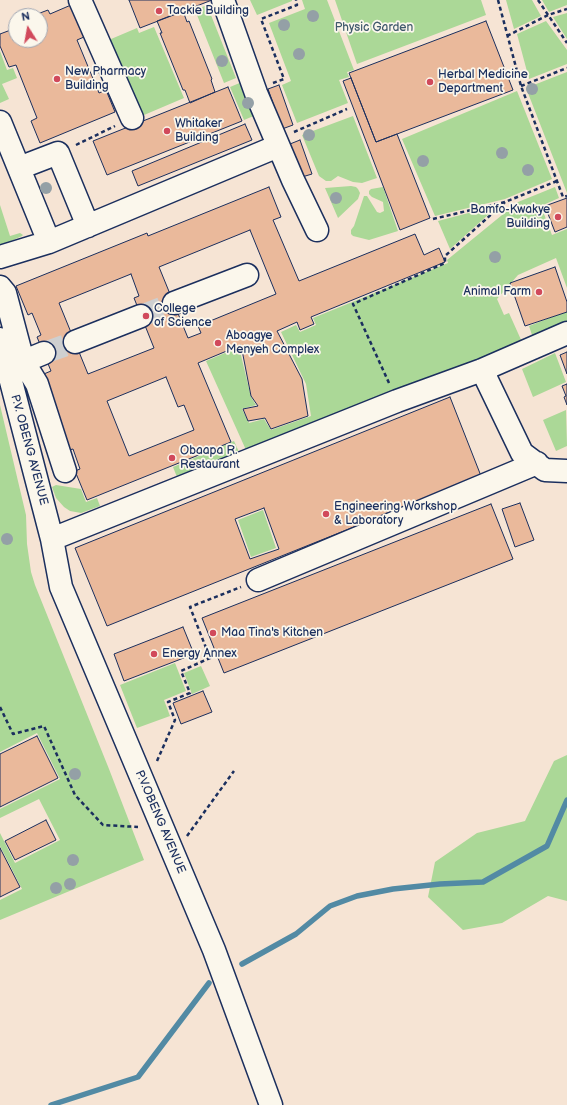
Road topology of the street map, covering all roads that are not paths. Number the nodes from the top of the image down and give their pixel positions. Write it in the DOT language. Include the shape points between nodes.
graph roads {
  1 [pos="80,0"];
  2 [pos="223,0"];
  3 [pos="132,118"];
  4 [pos="0,122"];
  5 [pos="277,143"];
  6 [pos="19,168"];
  7 [pos="88,226"];
  8 [pos="318,230"];
  9 [pos="49,242"];
  10 [pos="0,257"];
  11 [pos="247,275"];
  12 [pos="0,286"];
  13 [pos="174,303"];
  14 [pos="141,316"];
  15 [pos="567,333"];
  16 [pos="0,338"];
  17 [pos="75,342"];
  18 [pos="44,353"];
  19 [pos="15,365"];
  20 [pos="482,370"];
  21 [pos="537,463"];
  22 [pos="65,471"];
  23 [pos="567,471"];
  24 [pos="52,539"];
  25 [pos="258,580"];
  26 [pos="271,1105"];
  1 -- 3 [label="street"];
  2 -- 5 [label="street"];
  4 -- 6 [label="street"];
  5 -- 7 [label="street"];
  5 -- 8 [label="street" via="292,180"];
  6 -- 7 [label="street" via="58,153"];
  6 -- 9 [label="street"];
  7 -- 9 [label="street"];
  9 -- 10 [label="street"];
  11 -- 13 [label="street"];
  12 -- 19 [label="street" via="5,293"];
  14 -- 17 [label="street"];
  15 -- 20 [label="street"];
  16 -- 19 [label="street, P.V. OBENG AVENUE"];
  18 -- 19 [label="street"];
  19 -- 22 [label="street" via="36,384"];
  19 -- 24 [label="street, P.V. OBENG AVENUE"];
  20 -- 21 [label="street" via="522,453"];
  20 -- 24 [label="street" via="397,401"];
  21 -- 23 [label="street" via="545,470"];
  21 -- 25 [label="street"];
  24 -- 26 [label="street, P.V.OBENG AVENUE" via="61,587 214,950"];
}
